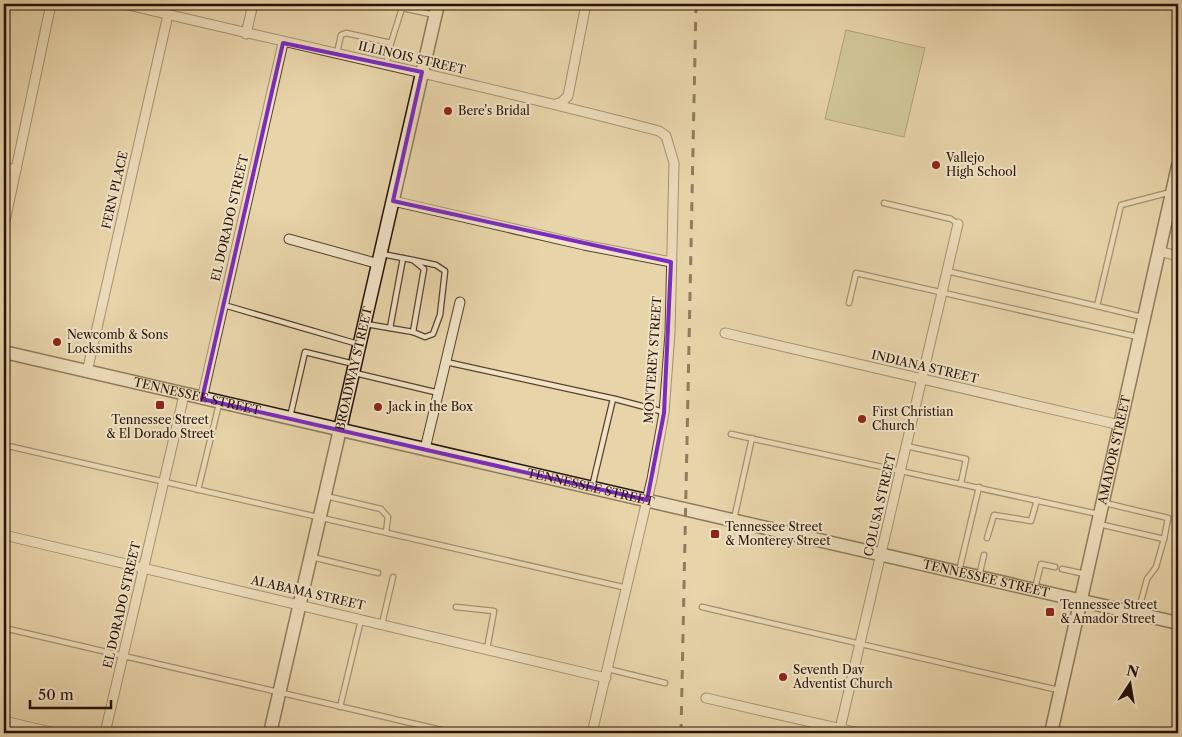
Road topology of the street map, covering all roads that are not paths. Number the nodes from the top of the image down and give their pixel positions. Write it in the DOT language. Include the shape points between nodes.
graph roads {
  1 [pos="51,4"];
  2 [pos="124,4"];
  3 [pos="252,4"];
  4 [pos="586,4"];
  5 [pos="436,9"];
  6 [pos="168,15"];
  7 [pos="246,34"];
  8 [pos="283,43"];
  9 [pos="391,43"];
  10 [pos="336,54"];
  11 [pos="386,65"];
  12 [pos="422,72"];
  13 [pos="556,104"];
  14 [pos="673,162"];
  15 [pos="1178,166"];
  16 [pos="4,167"];
  17 [pos="16,170"];
  18 [pos="1172,192"];
  19 [pos="393,201"];
  20 [pos="884,203"];
  21 [pos="958,224"];
  22 [pos="4,226"];
  23 [pos="289,239"];
  24 [pos="1158,251"];
  25 [pos="1178,256"];
  26 [pos="404,258"];
  27 [pos="380,259"];
  28 [pos="413,260"];
  29 [pos="671,262"];
  30 [pos="947,271"];
  31 [pos="942,294"];
  32 [pos="460,302"];
  33 [pos="849,303"];
  34 [pos="223,305"];
  35 [pos="1097,306"];
  36 [pos="1144,317"];
  37 [pos="365,324"];
  38 [pos="390,328"];
  39 [pos="413,332"];
  40 [pos="725,333"];
  41 [pos="1139,338"];
  42 [pos="360,344"];
  43 [pos="4,352"];
  44 [pos="446,362"];
  45 [pos="354,369"];
  46 [pos="87,372"];
  47 [pos="922,379"];
  48 [pos="438,393"];
  49 [pos="184,395"];
  50 [pos="202,399"];
  51 [pos="613,399"];
  52 [pos="219,403"];
  53 [pos="664,412"];
  54 [pos="290,418"];
  55 [pos="1120,425"];
  56 [pos="340,429"];
  57 [pos="730,434"];
  58 [pos="752,438"];
  59 [pos="4,445"];
  60 [pos="906,446"];
  61 [pos="425,449"];
  62 [pos="901,469"];
  63 [pos="164,482"];
  64 [pos="961,483"];
  65 [pos="979,487"];
  66 [pos="592,488"];
  67 [pos="198,490"];
  68 [pos="325,496"];
  69 [pos="648,500"];
  70 [pos="1037,500"];
  71 [pos="1100,513"];
  72 [pos="320,516"];
  73 [pos="733,520"];
  74 [pos="386,532"];
  75 [pos="4,535"];
  76 [pos="987,538"];
  77 [pos="1164,539"];
  78 [pos="881,555"];
  79 [pos="984,555"];
  80 [pos="310,557"];
  81 [pos="144,567"];
  82 [pos="1055,567"];
  83 [pos="1062,569"];
  84 [pos="378,573"];
  85 [pos="959,573"];
  86 [pos="1086,575"];
  87 [pos="393,577"];
  88 [pos="979,577"];
  89 [pos="627,588"];
  90 [pos="1035,590"];
  91 [pos="1081,601"];
  92 [pos="300,604"];
  93 [pos="456,607"];
  94 [pos="702,607"];
  95 [pos="1138,614"];
  96 [pos="362,619"];
  97 [pos="1178,623"];
  98 [pos="382,624"];
  99 [pos="4,628"];
  100 [pos="860,644"];
  101 [pos="487,649"];
  102 [pos="123,656"];
  103 [pos="607,674"];
  104 [pos="665,682"];
  105 [pos="1060,691"];
  106 [pos="279,692"];
  107 [pos="706,698"];
  108 [pos="340,707"];
  109 [pos="4,721"];
  110 [pos="840,731"];
  111 [pos="55,733"];
  112 [pos="105,733"];
  113 [pos="270,733"];
  114 [pos="454,733"];
  115 [pos="592,733"];
  116 [pos="859,733"];
  117 [pos="1053,733"];
  1 -- 17 [label="street"];
  2 -- 6 [label="street, ILLINOIS STREET"];
  3 -- 7 [label="street"];
  4 -- 13 [label="street" via="568,96"];
  5 -- 9 [label="lane" via="402,8"];
  5 -- 12 [label="main road, BROADWAY STREET"];
  6 -- 7 [label="street, ILLINOIS STREET"];
  6 -- 46 [label="street, FERN PLACE"];
  7 -- 8 [label="street, ILLINOIS STREET"];
  8 -- 10 [label="street, ILLINOIS STREET"];
  8 -- 34 [label="street, EL DORADO STREET"];
  9 -- 10 [label="lane" via="346,33 341,35"];
  9 -- 11 [label="lane"];
  10 -- 11 [label="street, ILLINOIS STREET"];
  11 -- 12 [label="street, ILLINOIS STREET"];
  12 -- 13 [label="street, ILLINOIS STREET"];
  12 -- 19 [label="main road, BROADWAY STREET"];
  13 -- 14 [label="street, ILLINOIS STREET" via="659,131 666,136"];
  14 -- 29 [label="street, MONTEREY STREET"];
  15 -- 18 [label="main road, AMADOR STREET"];
  16 -- 17 [label="street"];
  17 -- 22 [label="street"];
  18 -- 24 [label="main road, AMADOR STREET"];
  18 -- 35 [label="lane" via="1121,205"];
  19 -- 27 [label="main road, BROADWAY STREET"];
  19 -- 29 [label="street"];
  20 -- 21 [label="lane" via="951,219"];
  21 -- 30 [label="street, COLUSA STREET"];
  23 -- 27 [label="street"];
  24 -- 25 [label="street"];
  24 -- 36 [label="main road, AMADOR STREET"];
  26 -- 27 [label="lane"];
  26 -- 28 [label="lane"];
  26 -- 38 [label="lane"];
  27 -- 37 [label="main road, BROADWAY STREET"];
  28 -- 39 [label="lane" via="424,269"];
  28 -- 39 [label="lane" via="445,270 440,315 433,334 425,337"];
  29 -- 53 [label="street, MONTEREY STREET"];
  30 -- 31 [label="street, COLUSA STREET"];
  30 -- 35 [label="lane"];
  31 -- 33 [label="lane" via="856,273"];
  31 -- 41 [label="lane"];
  31 -- 47 [label="street, COLUSA STREET"];
  32 -- 44 [label="street"];
  34 -- 42 [label="lane"];
  34 -- 50 [label="street, EL DORADO STREET"];
  35 -- 36 [label="lane"];
  36 -- 41 [label="main road, AMADOR STREET"];
  37 -- 38 [label="lane"];
  37 -- 42 [label="main road, BROADWAY STREET"];
  38 -- 39 [label="lane"];
  40 -- 47 [label="street, INDIANA STREET"];
  41 -- 55 [label="main road, AMADOR STREET"];
  42 -- 45 [label="main road, BROADWAY STREET"];
  43 -- 46 [label="main road, TENNESSEE STREET"];
  44 -- 48 [label="street"];
  44 -- 51 [label="lane"];
  45 -- 48 [label="lane"];
  45 -- 54 [label="lane" via="305,352"];
  45 -- 56 [label="main road, BROADWAY STREET"];
  46 -- 49 [label="main road, TENNESSEE STREET"];
  47 -- 55 [label="street, INDIANA STREET"];
  47 -- 60 [label="street, COLUSA STREET"];
  48 -- 61 [label="street"];
  49 -- 50 [label="main road, TENNESSEE STREET"];
  49 -- 63 [label="street, EL DORADO STREET"];
  50 -- 52 [label="main road, TENNESSEE STREET"];
  51 -- 53 [label="lane"];
  51 -- 66 [label="lane"];
  52 -- 54 [label="main road, TENNESSEE STREET"];
  52 -- 67 [label="lane"];
  53 -- 69 [label="street, MONTEREY STREET"];
  54 -- 56 [label="main road, TENNESSEE STREET"];
  55 -- 71 [label="main road, AMADOR STREET"];
  56 -- 61 [label="main road, TENNESSEE STREET"];
  56 -- 68 [label="main road, BROADWAY STREET"];
  57 -- 58 [label="lane"];
  58 -- 62 [label="lane"];
  58 -- 73 [label="lane"];
  59 -- 63 [label="lane"];
  60 -- 62 [label="street, COLUSA STREET"];
  60 -- 64 [label="lane" via="966,459"];
  61 -- 66 [label="main road, TENNESSEE STREET"];
  62 -- 64 [label="lane"];
  62 -- 78 [label="street, COLUSA STREET"];
  63 -- 67 [label="lane"];
  63 -- 81 [label="street, EL DORADO STREET"];
  64 -- 65 [label="lane"];
  65 -- 70 [label="lane"];
  65 -- 85 [label="lane"];
  66 -- 69 [label="main road, TENNESSEE STREET"];
  67 -- 72 [label="lane"];
  68 -- 72 [label="main road, BROADWAY STREET"];
  68 -- 74 [label="lane" via="381,509 388,517"];
  69 -- 73 [label="main road, TENNESSEE STREET"];
  69 -- 89 [label="street, MONTEREY STREET"];
  70 -- 71 [label="lane"];
  70 -- 76 [label="lane" via="1031,521 994,515"];
  71 -- 77 [label="lane"];
  71 -- 77 [label="lane" via="1168,518"];
  71 -- 86 [label="main road, AMADOR STREET"];
  72 -- 74 [label="lane"];
  72 -- 80 [label="main road, BROADWAY STREET"];
  73 -- 78 [label="main road, TENNESSEE STREET"];
  74 -- 89 [label="lane"];
  75 -- 81 [label="street, ALABAMA STREET"];
  77 -- 95 [label="lane" via="1156,568 1147,579"];
  78 -- 85 [label="main road, TENNESSEE STREET"];
  78 -- 100 [label="street, COLUSA STREET"];
  79 -- 88 [label="lane"];
  80 -- 84 [label="lane"];
  80 -- 92 [label="main road, BROADWAY STREET"];
  81 -- 92 [label="street, ALABAMA STREET"];
  81 -- 102 [label="street, EL DORADO STREET"];
  82 -- 90 [label="lane" via="1041,564"];
  83 -- 86 [label="lane"];
  85 -- 88 [label="main road, TENNESSEE STREET"];
  86 -- 91 [label="main road, AMADOR STREET"];
  87 -- 98 [label="lane"];
  88 -- 90 [label="main road, TENNESSEE STREET"];
  89 -- 103 [label="street, MONTEREY STREET"];
  90 -- 91 [label="main road, TENNESSEE STREET"];
  91 -- 95 [label="main road, TENNESSEE STREET"];
  91 -- 105 [label="main road, AMADOR STREET"];
  92 -- 96 [label="street, ALABAMA STREET"];
  92 -- 106 [label="main road, BROADWAY STREET"];
  93 -- 101 [label="lane" via="494,612"];
  94 -- 100 [label="lane"];
  95 -- 97 [label="main road, TENNESSEE STREET"];
  96 -- 98 [label="street, ALABAMA STREET"];
  96 -- 108 [label="lane"];
  98 -- 101 [label="street, ALABAMA STREET"];
  99 -- 102 [label="lane"];
  100 -- 105 [label="lane"];
  100 -- 110 [label="street, COLUSA STREET"];
  101 -- 103 [label="street, ALABAMA STREET"];
  102 -- 106 [label="lane"];
  102 -- 112 [label="street, EL DORADO STREET"];
  103 -- 104 [label="lane"];
  103 -- 115 [label="street, MONTEREY STREET"];
  105 -- 117 [label="main road, AMADOR STREET"];
  106 -- 108 [label="lane"];
  106 -- 113 [label="main road, BROADWAY STREET"];
  107 -- 110 [label="street"];
  108 -- 114 [label="lane"];
  109 -- 111 [label="street"];
  110 -- 116 [label="street"];
}
